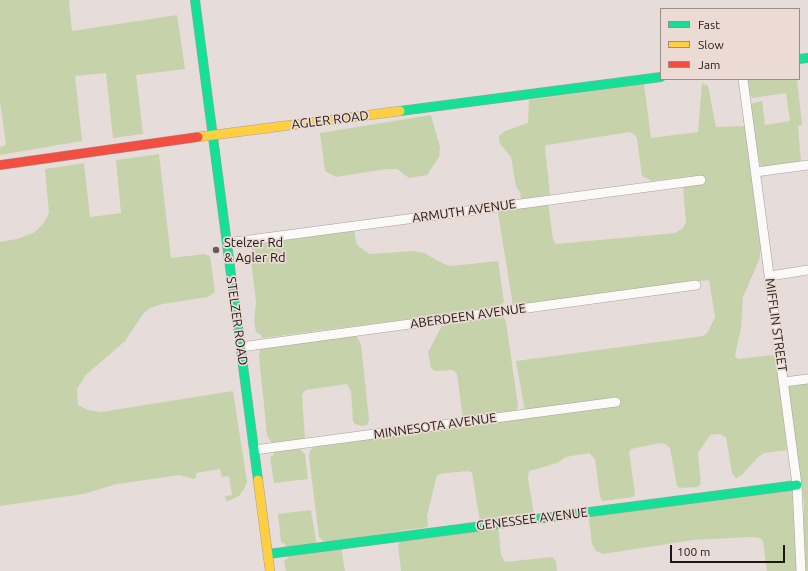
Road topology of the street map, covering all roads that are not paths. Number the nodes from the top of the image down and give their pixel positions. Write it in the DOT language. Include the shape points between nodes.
graph roads {
  1 [pos="195,0"];
  2 [pos="660,77"];
  3 [pos="743,80"];
  4 [pos="212,135"];
  5 [pos="0,165"];
  6 [pos="808,165"];
  7 [pos="756,172"];
  8 [pos="701,180"];
  9 [pos="227,243"];
  10 [pos="808,270"];
  11 [pos="770,276"];
  12 [pos="696,285"];
  13 [pos="241,347"];
  14 [pos="808,379"];
  15 [pos="784,382"];
  16 [pos="616,402"];
  17 [pos="254,450"];
  18 [pos="797,484"];
  19 [pos="268,554"];
  20 [pos="270,571"];
  21 [pos="801,571"];
  1 -- 4 [label="main road, STELZER ROAD"];
  2 -- 4 [label="main road, AGLER ROAD"];
  3 -- 7 [label="street, MIFFLIN STREET"];
  4 -- 5 [label="main road, AGLER ROAD"];
  4 -- 9 [label="main road, STELZER ROAD"];
  6 -- 7 [label="street"];
  7 -- 11 [label="street, MIFFLIN STREET"];
  8 -- 9 [label="street, ARMUTH AVENUE"];
  9 -- 13 [label="main road, STELZER ROAD"];
  10 -- 11 [label="street"];
  11 -- 15 [label="street, MIFFLIN STREET"];
  12 -- 13 [label="street, ABERDEEN AVENUE"];
  13 -- 17 [label="main road, STELZER ROAD"];
  14 -- 15 [label="street"];
  15 -- 18 [label="street, MIFFLIN STREET"];
  16 -- 17 [label="street, MINNESOTA AVENUE"];
  17 -- 19 [label="main road, STELZER ROAD"];
  18 -- 19 [label="main road, GENESSEE AVENUE"];
  18 -- 21 [label="street, MIFFLIN STREET"];
  19 -- 20 [label="main road, STELZER ROAD"];
}
